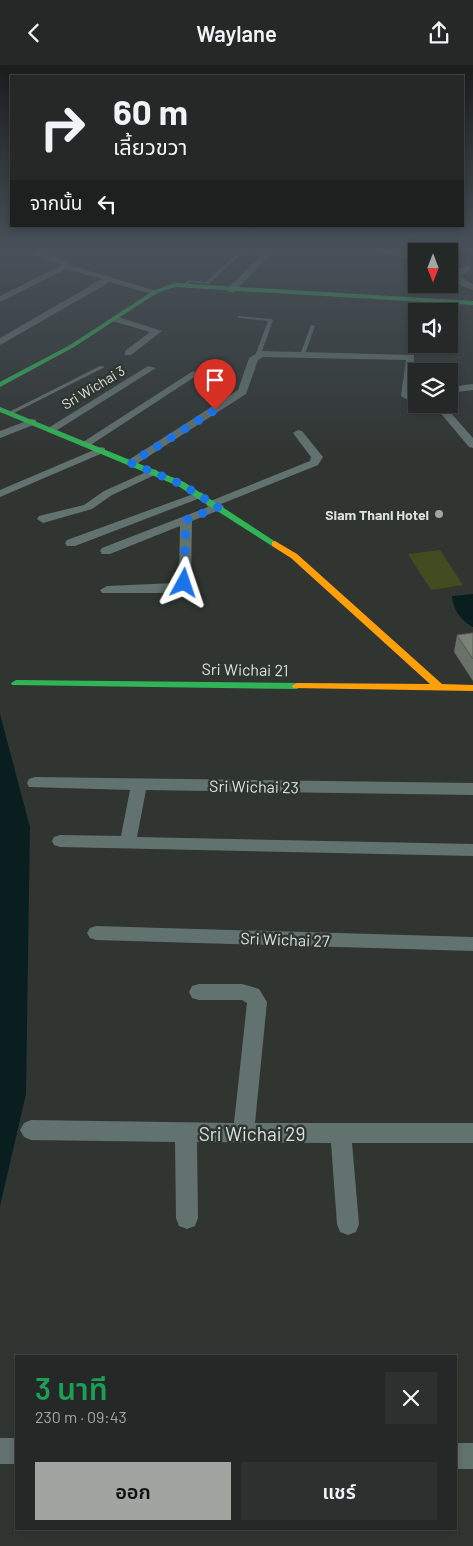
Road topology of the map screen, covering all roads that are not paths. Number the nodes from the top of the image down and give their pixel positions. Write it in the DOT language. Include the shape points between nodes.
graph roads {
  1 [pos="41,318"];
  2 [pos="252,318"];
  3 [pos="115,319"];
  4 [pos="314,326"];
  5 [pos="0,342"];
  6 [pos="128,353"];
  7 [pos="302,354"];
  8 [pos="258,355"];
  9 [pos="410,363"];
  10 [pos="102,367"];
  11 [pos="151,368"];
  12 [pos="193,374"];
  13 [pos="408,380"];
  14 [pos="0,385"];
  15 [pos="473,387"];
  16 [pos="458,389"];
  17 [pos="408,396"];
  18 [pos="5,411"];
  19 [pos="446,413"];
  20 [pos="32,422"];
  21 [pos="50,430"];
  22 [pos="298,433"];
  23 [pos="0,435"];
  24 [pos="85,444"];
  25 [pos="473,445"];
  26 [pos="101,450"];
  27 [pos="131,463"];
  28 [pos="153,472"];
  29 [pos="0,494"];
  30 [pos="199,495"];
  31 [pos="215,505"];
  32 [pos="43,519"];
  33 [pos="186,520"];
  34 [pos="71,543"];
  35 [pos="106,551"];
  36 [pos="107,590"];
  37 [pos="16,683"];
  38 [pos="438,686"];
  39 [pos="473,687"];
  40 [pos="35,783"];
  41 [pos="139,784"];
  42 [pos="473,789"];
  43 [pos="60,841"];
  44 [pos="128,842"];
  45 [pos="473,850"];
  46 [pos="96,933"];
  47 [pos="473,945"];
  48 [pos="199,992"];
  49 [pos="31,1130"];
  50 [pos="186,1133"];
  51 [pos="243,1133"];
  52 [pos="341,1133"];
  53 [pos="473,1133"];
  54 [pos="187,1218"];
  55 [pos="348,1223"];
  56 [pos="0,1451"];
  57 [pos="15,1451"];
  58 [pos="457,1455"];
  59 [pos="473,1456"];
  1 -- 5 [label="street"];
  2 -- 8 [label="lane" via="271,320"];
  3 -- 6 [label="street" via="157,331"];
  3 -- 14 [label="street" via="54,357"];
  4 -- 7 [label="lane"];
  7 -- 8 [label="street"];
  7 -- 9 [label="street" via="411,357"];
  8 -- 27 [label="street" via="242,392"];
  10 -- 18 [label="lane"];
  11 -- 21 [label="street, Sri Wichai 3"];
  12 -- 24 [label="street"];
  13 -- 17 [label="street"];
  15 -- 16 [label="street"];
  18 -- 20 [label="street"];
  19 -- 25 [label="street"];
  20 -- 21 [label="street"];
  20 -- 23 [label="street"];
  21 -- 24 [label="street"];
  22 -- 31 [label="street" via="317,457 314,463"];
  24 -- 26 [label="street"];
  26 -- 27 [label="street"];
  26 -- 29 [label="street"];
  27 -- 28 [label="street"];
  28 -- 30 [label="street"];
  28 -- 32 [label="street" via="108,493 88,507"];
  30 -- 31 [label="street"];
  30 -- 34 [label="street"];
  31 -- 33 [label="street"];
  31 -- 38 [label="street" via="294,556"];
  33 -- 35 [label="street"];
  33 -- 36 [label="street" via="185,579 180,586"];
  37 -- 38 [label="street, Sri Wichai 21"];
  38 -- 39 [label="street, Sri Wichai 21"];
  40 -- 41 [label="street, Sri Wichai 23"];
  41 -- 42 [label="street, Sri Wichai 23"];
  41 -- 44 [label="street"];
  43 -- 44 [label="street"];
  44 -- 45 [label="street"];
  46 -- 47 [label="street, Sri Wichai 27"];
  48 -- 51 [label="street" via="242,993 252,995 257,1002"];
  49 -- 50 [label="street, Sri Wichai 29"];
  50 -- 51 [label="street, Sri Wichai 29"];
  50 -- 54 [label="street"];
  51 -- 52 [label="street, Sri Wichai 29"];
  52 -- 53 [label="street, Sri Wichai 29"];
  52 -- 55 [label="street"];
  56 -- 57 [label="street"];
  58 -- 59 [label="street"];
}
